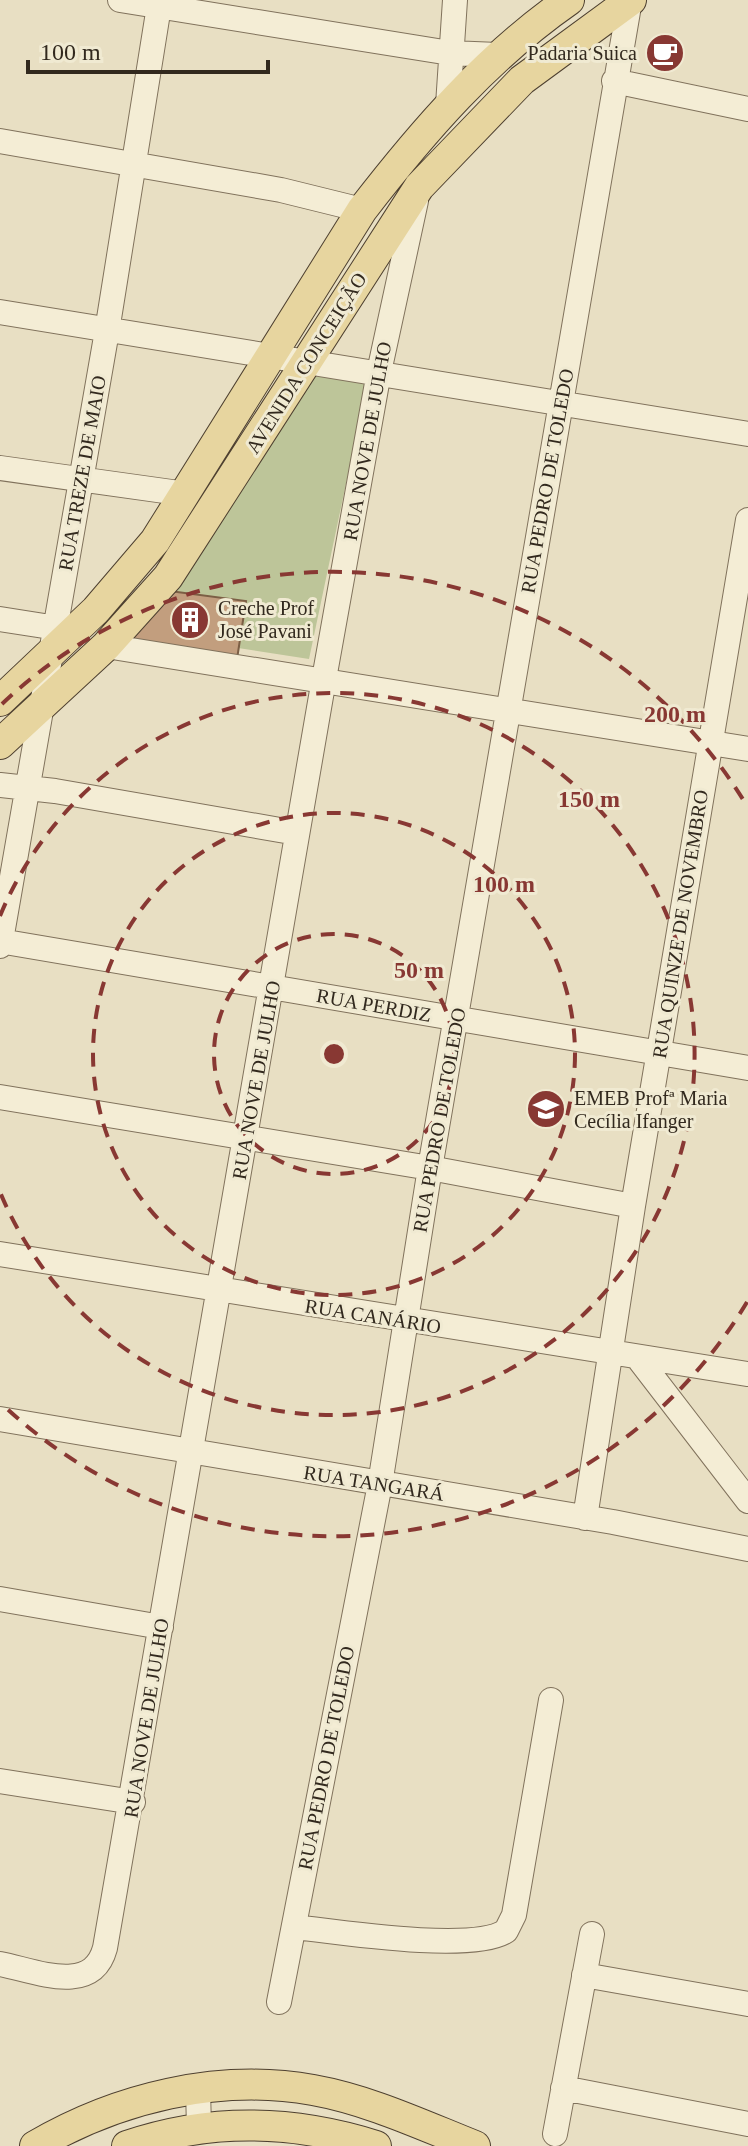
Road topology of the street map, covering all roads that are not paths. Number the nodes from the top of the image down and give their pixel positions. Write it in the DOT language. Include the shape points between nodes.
graph roads {
  1 [pos="120,0"];
  2 [pos="455,0"];
  3 [pos="569,0"];
  4 [pos="630,0"];
  5 [pos="159,4"];
  6 [pos="450,53"];
  7 [pos="498,55"];
  8 [pos="614,81"];
  9 [pos="448,105"];
  10 [pos="748,109"];
  11 [pos="0,141"];
  12 [pos="134,163"];
  13 [pos="419,187"];
  14 [pos="362,210"];
  15 [pos="0,312"];
  16 [pos="107,331"];
  17 [pos="269,358"];
  18 [pos="308,362"];
  19 [pos="379,372"];
  20 [pos="560,405"];
  21 [pos="748,434"];
  22 [pos="0,468"];
  23 [pos="80,481"];
  24 [pos="186,494"];
  25 [pos="748,520"];
  26 [pos="0,619"];
  27 [pos="54,641"];
  28 [pos="106,646"];
  29 [pos="324,679"];
  30 [pos="0,701"];
  31 [pos="44,703"];
  32 [pos="508,710"];
  33 [pos="710,742"];
  34 [pos="0,744"];
  35 [pos="748,749"];
  36 [pos="0,785"];
  37 [pos="28,787"];
  38 [pos="297,833"];
  39 [pos="0,942"];
  40 [pos="272,986"];
  41 [pos="456,1020"];
  42 [pos="659,1053"];
  43 [pos="748,1068"];
  44 [pos="0,1097"];
  45 [pos="246,1138"];
  46 [pos="430,1168"];
  47 [pos="633,1206"];
  48 [pos="0,1254"];
  49 [pos="220,1291"];
  50 [pos="405,1322"];
  51 [pos="611,1351"];
  52 [pos="638,1358"];
  53 [pos="747,1374"];
  54 [pos="0,1419"];
  55 [pos="191,1453"];
  56 [pos="597,1461"];
  57 [pos="380,1484"];
  58 [pos="748,1501"];
  59 [pos="585,1518"];
  60 [pos="613,1522"];
  61 [pos="748,1549"];
  62 [pos="0,1599"];
  63 [pos="161,1627"];
  64 [pos="551,1700"];
  65 [pos="0,1781"];
  66 [pos="133,1802"];
  67 [pos="295,1927"];
  68 [pos="592,1934"];
  69 [pos="0,1964"];
  70 [pos="584,1975"];
  71 [pos="279,2002"];
  72 [pos="748,2004"];
  73 [pos="563,2088"];
  74 [pos="198,2089"];
  75 [pos="748,2124"];
  76 [pos="199,2128"];
  77 [pos="555,2134"];
  78 [pos="35,2146"];
  79 [pos="127,2146"];
  80 [pos="376,2146"];
  81 [pos="475,2146"];
  1 -- 5 [label="street"];
  2 -- 6 [label="street"];
  3 -- 7 [label="main road, AVENIDA CONCEIÇÃO"];
  4 -- 8 [label="street, RUA PEDRO DE TOLEDO"];
  4 -- 13 [label="main road, AVENIDA CONCEIÇÃO" via="522,80"];
  5 -- 6 [label="street"];
  5 -- 12 [label="street, RUA TREZE DE MAIO"];
  6 -- 7 [label="street"];
  6 -- 9 [label="street"];
  7 -- 9 [label="main road, AVENIDA CONCEIÇÃO"];
  8 -- 10 [label="street"];
  8 -- 20 [label="street, RUA PEDRO DE TOLEDO"];
  9 -- 13 [label="main road" via="459,117 459,129"];
  9 -- 14 [label="main road, AVENIDA CONCEIÇÃO"];
  11 -- 12 [label="street"];
  12 -- 14 [label="street"];
  12 -- 16 [label="street, RUA TREZE DE MAIO"];
  13 -- 18 [label="main road, AVENIDA CONCEIÇÃO"];
  13 -- 19 [label="street, RUA NOVE DE JULHO"];
  14 -- 17 [label="main road, AVENIDA CONCEIÇÃO"];
  15 -- 16 [label="street"];
  16 -- 17 [label="street"];
  16 -- 23 [label="street, RUA TREZE DE MAIO"];
  17 -- 18 [label="street"];
  17 -- 24 [label="main road, AVENIDA CONCEIÇÃO"];
  18 -- 19 [label="street"];
  18 -- 28 [label="main road, AVENIDA CONCEIÇÃO" via="168,577"];
  19 -- 20 [label="street"];
  19 -- 29 [label="street, RUA NOVE DE JULHO"];
  20 -- 21 [label="street"];
  20 -- 32 [label="street, RUA PEDRO DE TOLEDO"];
  22 -- 23 [label="street"];
  23 -- 24 [label="street"];
  23 -- 27 [label="street, RUA TREZE DE MAIO"];
  24 -- 27 [label="main road, AVENIDA CONCEIÇÃO" via="125,579"];
  25 -- 33 [label="street, RUA QUINZE DE NOVEMBRO"];
  26 -- 27 [label="street"];
  27 -- 30 [label="main road, AVENIDA CONCEIÇÃO"];
  27 -- 31 [label="street, RUA TREZE DE MAIO"];
  28 -- 29 [label="street"];
  28 -- 31 [label="main road, AVENIDA CONCEIÇÃO"];
  29 -- 32 [label="street"];
  29 -- 38 [label="street, RUA NOVE DE JULHO"];
  31 -- 34 [label="main road, AVENIDA CONCEIÇÃO"];
  31 -- 37 [label="street, RUA TREZE DE MAIO"];
  32 -- 33 [label="street"];
  32 -- 41 [label="street, RUA PEDRO DE TOLEDO"];
  33 -- 35 [label="street"];
  33 -- 42 [label="street, RUA QUINZE DE NOVEMBRO"];
  36 -- 37 [label="street"];
  37 -- 38 [label="street"];
  37 -- 39 [label="street, RUA TREZE DE MAIO"];
  38 -- 40 [label="street, RUA NOVE DE JULHO"];
  39 -- 40 [label="street, RUA PERDIZ"];
  40 -- 41 [label="street, RUA PERDIZ"];
  40 -- 45 [label="street, RUA NOVE DE JULHO"];
  41 -- 42 [label="street, RUA PERDIZ"];
  41 -- 46 [label="street, RUA PEDRO DE TOLEDO"];
  42 -- 43 [label="street, RUA PERDIZ"];
  42 -- 47 [label="street, RUA QUINZE DE NOVEMBRO"];
  44 -- 45 [label="street"];
  45 -- 46 [label="street"];
  45 -- 49 [label="street, RUA NOVE DE JULHO"];
  46 -- 47 [label="street"];
  46 -- 50 [label="street, RUA PEDRO DE TOLEDO"];
  47 -- 51 [label="street, RUA QUINZE DE NOVEMBRO"];
  48 -- 49 [label="street, RUA CANÁRIO"];
  49 -- 50 [label="street, RUA CANÁRIO"];
  49 -- 55 [label="street, RUA NOVE DE JULHO"];
  50 -- 51 [label="street, RUA CANÁRIO"];
  50 -- 57 [label="street, RUA PEDRO DE TOLEDO"];
  51 -- 52 [label="street, RUA CANÁRIO"];
  51 -- 56 [label="street, RUA QUINZE DE NOVEMBRO"];
  52 -- 53 [label="street, RUA CANÁRIO"];
  52 -- 58 [label="street"];
  54 -- 55 [label="street, RUA TANGARÁ"];
  55 -- 57 [label="street, RUA TANGARÁ"];
  55 -- 63 [label="street, RUA NOVE DE JULHO"];
  56 -- 59 [label="street, RUA QUINZE DE NOVEMBRO"];
  56 -- 60 [label="street"];
  57 -- 59 [label="street, RUA TANGARÁ"];
  57 -- 67 [label="street, RUA PEDRO DE TOLEDO"];
  59 -- 60 [label="street, RUA TANGARÁ"];
  60 -- 61 [label="street, RUA TANGARÁ"];
  62 -- 63 [label="street"];
  63 -- 66 [label="street, RUA NOVE DE JULHO"];
  64 -- 67 [label="street" via="514,1915 506,1931 480,1940"];
  65 -- 66 [label="street"];
  66 -- 69 [label="street, RUA NOVE DE JULHO" via="105,1948 93,1971 63,1976"];
  67 -- 71 [label="street, RUA PEDRO DE TOLEDO"];
  68 -- 70 [label="street"];
  70 -- 72 [label="street"];
  70 -- 73 [label="street"];
  73 -- 75 [label="street"];
  73 -- 77 [label="street"];
  74 -- 76 [label="street"];
  74 -- 78 [label="main road" via="123,2107"];
  74 -- 81 [label="main road" via="312,2090"];
  76 -- 79 [label="main road"];
  76 -- 80 [label="main road" via="290,2127"];
}
